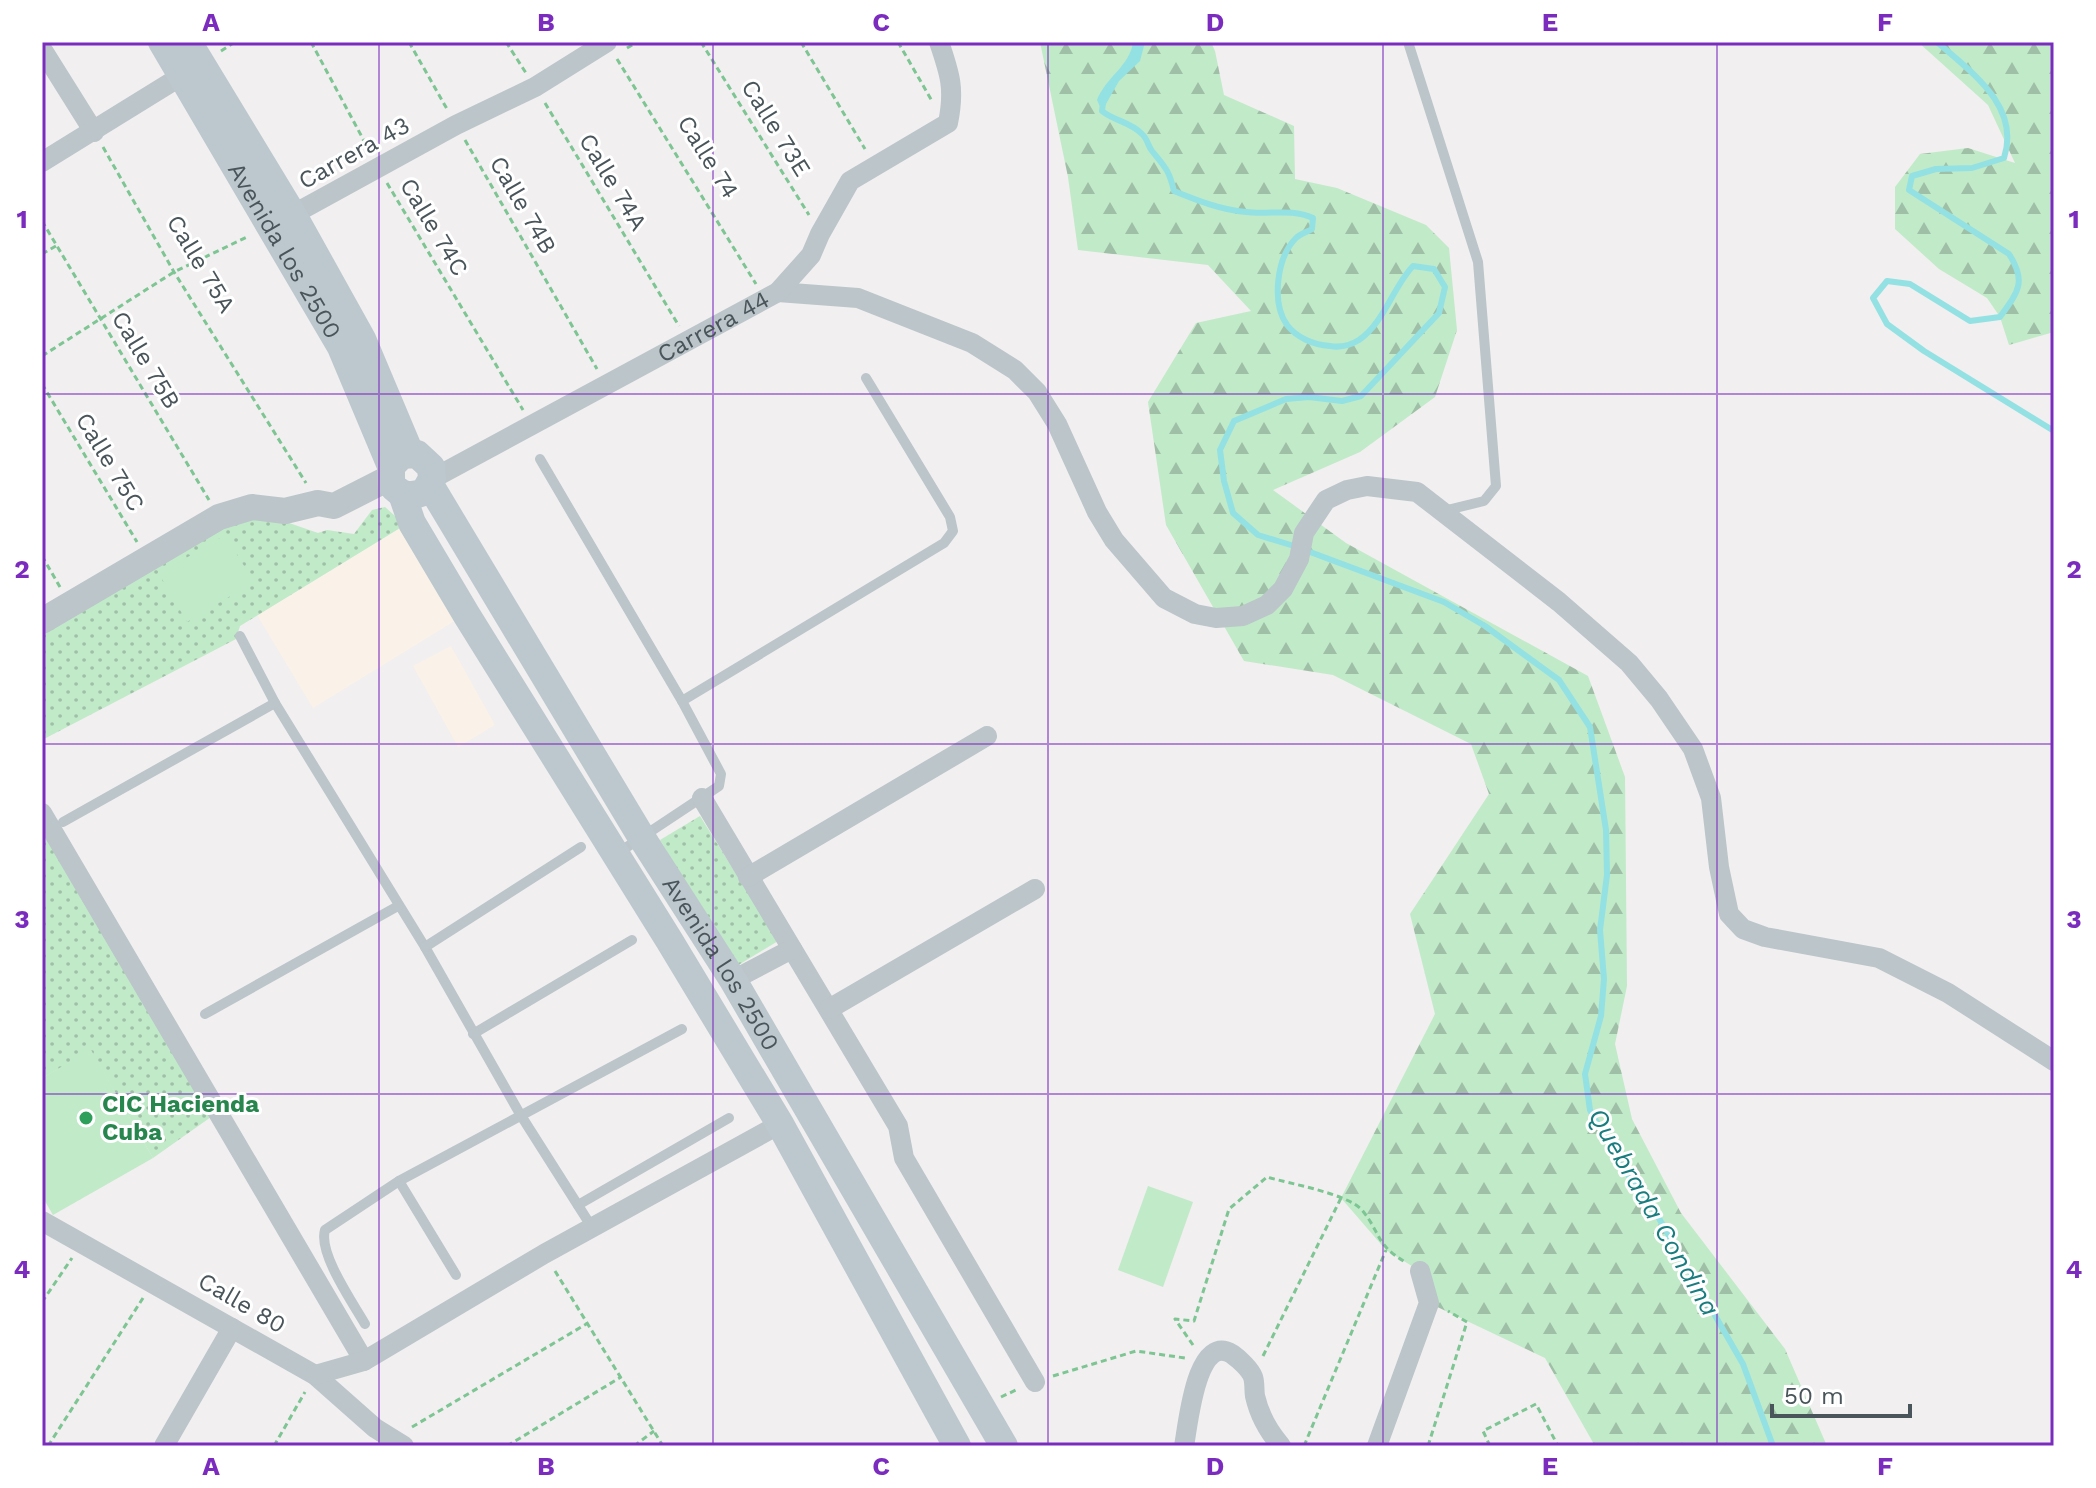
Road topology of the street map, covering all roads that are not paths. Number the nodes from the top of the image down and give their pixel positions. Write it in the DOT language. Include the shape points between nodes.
graph roads {
  1 [pos="162,42"];
  2 [pos="607,42"];
  3 [pos="939,42"];
  4 [pos="1408,42"];
  5 [pos="42,49"];
  6 [pos="190,61"];
  7 [pos="94,132"];
  8 [pos="42,162"];
  9 [pos="282,221"];
  10 [pos="772,296"];
  11 [pos="866,378"];
  12 [pos="540,459"];
  13 [pos="394,478"];
  14 [pos="431,482"];
  15 [pos="1443,511"];
  16 [pos="42,621"];
  17 [pos="240,636"];
  18 [pos="682,701"];
  19 [pos="275,703"];
  20 [pos="987,736"];
  21 [pos="702,798"];
  22 [pos="42,813"];
  23 [pos="63,822"];
  24 [pos="642,838"];
  25 [pos="581,847"];
  26 [pos="615,854"];
  27 [pos="748,877"];
  28 [pos="1035,889"];
  29 [pos="398,906"];
  30 [pos="632,940"];
  31 [pos="425,947"];
  32 [pos="792,949"];
  33 [pos="733,980"];
  34 [pos="829,1009"];
  35 [pos="205,1014"];
  36 [pos="682,1029"];
  37 [pos="473,1034"];
  38 [pos="2054,1061"];
  39 [pos="520,1114"];
  40 [pos="729,1118"];
  41 [pos="780,1124"];
  42 [pos="399,1181"];
  43 [pos="578,1205"];
  44 [pos="42,1221"];
  45 [pos="593,1229"];
  46 [pos="1420,1271"];
  47 [pos="456,1275"];
  48 [pos="365,1324"];
  49 [pos="232,1328"];
  50 [pos="364,1361"];
  51 [pos="315,1375"];
  52 [pos="1035,1382"];
  53 [pos="398,1442"];
  54 [pos="164,1446"];
  55 [pos="957,1446"];
  56 [pos="1004,1446"];
  57 [pos="1184,1446"];
  58 [pos="1281,1446"];
  59 [pos="1377,1446"];
  1 -- 6 [label="main road, Avenida los 2500"];
  2 -- 9 [label="street, Carrera 43" via="535,87"];
  3 -- 10 [label="street, Carrera 44" via="953,97 946,124 850,181 811,255"];
  4 -- 15 [label="lane" via="1478,262 1496,486 1484,501"];
  5 -- 7 [label="street"];
  6 -- 7 [label="street"];
  6 -- 9 [label="main road, Avenida los 2500"];
  7 -- 8 [label="street"];
  9 -- 13 [label="main road, Avenida los 2500" via="362,339"];
  10 -- 14 [label="street, Carrera 44"];
  10 -- 15 [label="street" via="858,298 972,343 1015,370 1057,424 1114,540 1164,598 1195,614 1243,616 1267,605 1283,589 1299,559 1304,533 1326,500 1347,490 1367,486 1417,492"];
  11 -- 18 [label="lane" via="950,517 953,531 944,543"];
  12 -- 18 [label="lane"];
  13 -- 14 [label="main road" via="418,495"];
  13 -- 16 [label="street" via="334,506 318,503 285,511 252,507 219,517"];
  13 -- 26 [label="main road, Avenida los 2500" via="412,523"];
  14 -- 24 [label="main road, Avenida los 2500"];
  15 -- 38 [label="street" via="1629,663 1659,699 1693,749 1711,798 1729,914 1743,929 1879,958 1948,993"];
  17 -- 19 [label="lane"];
  18 -- 21 [label="lane" via="721,774 719,786"];
  19 -- 23 [label="lane"];
  19 -- 29 [label="lane"];
  20 -- 27 [label="street"];
  21 -- 24 [label="lane"];
  21 -- 27 [label="street"];
  22 -- 50 [label="street"];
  24 -- 26 [label="lane"];
  24 -- 33 [label="main road, Avenida los 2500"];
  25 -- 31 [label="lane"];
  26 -- 41 [label="main road, Avenida los 2500"];
  27 -- 32 [label="street"];
  28 -- 34 [label="street"];
  29 -- 31 [label="lane"];
  29 -- 35 [label="lane"];
  30 -- 37 [label="lane"];
  31 -- 37 [label="lane"];
  32 -- 33 [label="street"];
  32 -- 34 [label="street"];
  33 -- 56 [label="main road, Avenida los 2500"];
  34 -- 52 [label="street" via="898,1126 904,1158"];
  36 -- 39 [label="lane"];
  37 -- 39 [label="lane"];
  39 -- 42 [label="lane"];
  39 -- 43 [label="lane"];
  40 -- 43 [label="lane"];
  41 -- 45 [label="street"];
  41 -- 55 [label="main road, Avenida los 2500"];
  42 -- 47 [label="lane"];
  42 -- 48 [label="lane" via="325,1230 322,1239"];
  43 -- 45 [label="lane"];
  44 -- 49 [label="street, Calle 80"];
  45 -- 50 [label="street"];
  46 -- 59 [label="street" via="1429,1303"];
  49 -- 51 [label="street, Calle 80"];
  49 -- 54 [label="street"];
  50 -- 51 [label="street"];
  51 -- 53 [label="street, Calle 80"];
  57 -- 58 [label="street" via="1204,1362 1214,1352 1226,1351 1253,1377 1264,1421"];
}
